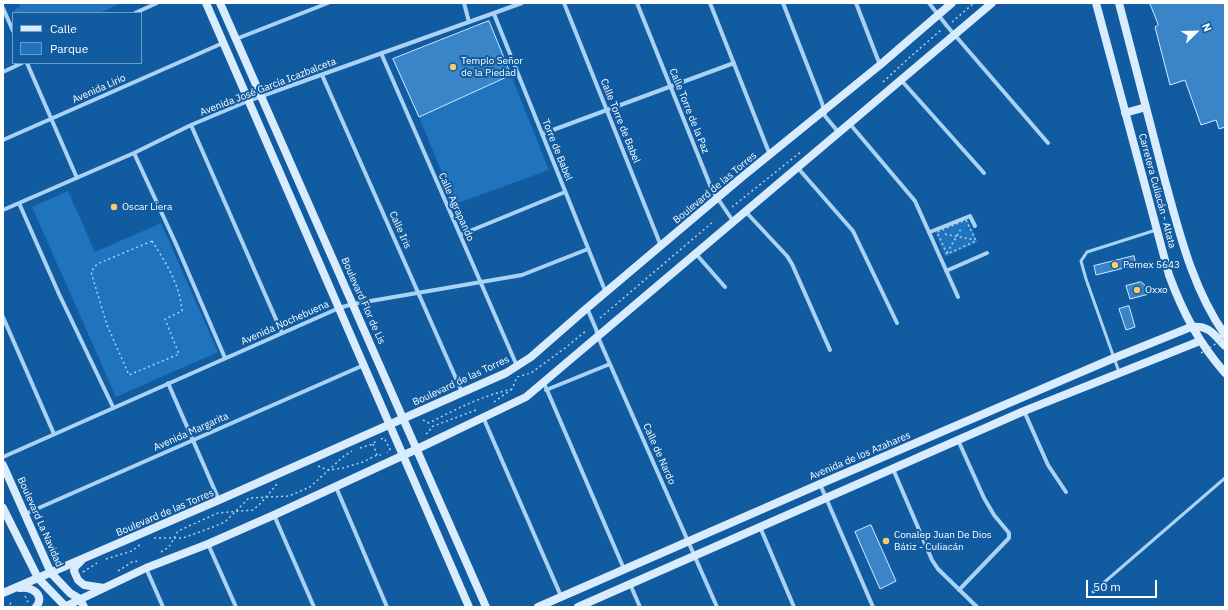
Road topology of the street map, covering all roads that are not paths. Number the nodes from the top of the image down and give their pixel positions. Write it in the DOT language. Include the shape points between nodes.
graph roads {
  1 [pos="157,3"];
  2 [pos="206,3"];
  3 [pos="220,3"];
  4 [pos="328,3"];
  5 [pos="464,3"];
  6 [pos="522,3"];
  7 [pos="564,3"];
  8 [pos="637,3"];
  9 [pos="710,3"];
  10 [pos="783,3"];
  11 [pos="856,3"];
  12 [pos="928,3"];
  13 [pos="952,3"];
  14 [pos="992,3"];
  15 [pos="1096,3"];
  16 [pos="1119,3"];
  17 [pos="515,4"];
  18 [pos="3,8"];
  19 [pos="136,12"];
  20 [pos="494,14"];
  21 [pos="938,15"];
  22 [pos="469,22"];
  23 [pos="12,29"];
  24 [pos="954,35"];
  25 [pos="236,39"];
  26 [pos="223,43"];
  27 [pos="381,53"];
  28 [pos="734,63"];
  29 [pos="20,64"];
  30 [pos="27,64"];
  31 [pos="880,65"];
  32 [pos="3,72"];
  33 [pos="322,75"];
  34 [pos="901,80"];
  35 [pos="670,87"];
  36 [pos="262,96"];
  37 [pos="248,101"];
  38 [pos="1146,107"];
  39 [pos="607,110"];
  40 [pos="823,111"];
  41 [pos="1125,113"];
  42 [pos="52,119"];
  43 [pos="850,124"];
  44 [pos="191,125"];
  45 [pos="542,134"];
  46 [pos="839,134"];
  47 [pos="3,140"];
  48 [pos="1048,143"];
  49 [pos="134,153"];
  50 [pos="770,155"];
  51 [pos="797,167"];
  52 [pos="984,172"];
  53 [pos="77,178"];
  54 [pos="565,192"];
  55 [pos="717,199"];
  56 [pos="19,203"];
  57 [pos="3,210"];
  58 [pos="745,211"];
  59 [pos="733,221"];
  60 [pos="975,226"];
  61 [pos="1156,230"];
  62 [pos="930,232"];
  63 [pos="460,235"];
  64 [pos="662,246"];
  65 [pos="588,249"];
  66 [pos="695,253"];
  67 [pos="987,253"];
  68 [pos="946,271"];
  69 [pos="481,282"];
  70 [pos="725,287"];
  71 [pos="418,292"];
  72 [pos="606,293"];
  73 [pos="958,297"];
  74 [pos="353,304"];
  75 [pos="339,308"];
  76 [pos="587,308"];
  77 [pos="3,317"];
  78 [pos="897,323"];
  79 [pos="1191,327"];
  80 [pos="282,333"];
  81 [pos="1225,334"];
  82 [pos="598,337"];
  83 [pos="1200,341"];
  84 [pos="1225,346"];
  85 [pos="830,350"];
  86 [pos="225,358"];
  87 [pos="1114,358"];
  88 [pos="610,364"];
  89 [pos="364,365"];
  90 [pos="518,366"];
  91 [pos="1225,373"];
  92 [pos="1120,374"];
  93 [pos="168,383"];
  94 [pos="545,387"];
  95 [pos="462,392"];
  96 [pos="113,407"];
  97 [pos="1024,411"];
  98 [pos="482,412"];
  99 [pos="404,419"];
  100 [pos="390,424"];
  101 [pos="54,434"];
  102 [pos="193,440"];
  103 [pos="958,440"];
  104 [pos="417,449"];
  105 [pos="403,456"];
  106 [pos="3,457"];
  107 [pos="3,465"];
  108 [pos="893,468"];
  109 [pos="1225,478"];
  110 [pos="820,484"];
  111 [pos="336,486"];
  112 [pos="1066,492"];
  113 [pos="826,498"];
  114 [pos="219,500"];
  115 [pos="3,508"];
  116 [pos="25,514"];
  117 [pos="274,515"];
  118 [pos="6,522"];
  119 [pos="760,527"];
  120 [pos="689,540"];
  121 [pos="208,544"];
  122 [pos="695,555"];
  123 [pos="86,557"];
  124 [pos="146,564"];
  125 [pos="624,569"];
  126 [pos="51,573"];
  127 [pos="38,578"];
  128 [pos="630,584"];
  129 [pos="104,588"];
  130 [pos="13,589"];
  131 [pos="958,590"];
  132 [pos="1093,592"];
  133 [pos="6,596"];
  134 [pos="560,596"];
  135 [pos="82,603"];
  136 [pos="68,606"];
  137 [pos="36,607"];
  138 [pos="163,607"];
  139 [pos="236,607"];
  140 [pos="314,607"];
  141 [pos="387,607"];
  142 [pos="469,607"];
  143 [pos="486,607"];
  144 [pos="538,607"];
  145 [pos="578,607"];
  146 [pos="640,607"];
  147 [pos="717,607"];
  148 [pos="794,607"];
  149 [pos="873,607"];
  150 [pos="977,607"];
  1 -- 19 [label="street"];
  2 -- 26 [label="street"];
  3 -- 25 [label="street, Boulevard Flor de Lis"];
  4 -- 25 [label="street"];
  5 -- 22 [label="street"];
  6 -- 17 [label="street, Avenida José García Icazbalceta"];
  7 -- 39 [label="street, Calle Torre de Babel"];
  8 -- 35 [label="street, Calle Torre de la Paz"];
  9 -- 28 [label="street"];
  10 -- 40 [label="street" via="822,102"];
  11 -- 31 [label="street"];
  12 -- 21 [label="street"];
  13 -- 21 [label="street, Boulevard de las Torres"];
  14 -- 24 [label="street"];
  15 -- 41 [label="street, Carretera Culiacán - Altata"];
  16 -- 38 [label="street, Carretera Culiacán - Altata"];
  17 -- 20 [label="street, Avenida José García Icazbalceta"];
  18 -- 23 [label="street"];
  20 -- 22 [label="street, Avenida José García Icazbalceta"];
  20 -- 45 [label="street, Torre de Babel"];
  21 -- 24 [label="street"];
  21 -- 31 [label="street, Boulevard de las Torres"];
  22 -- 27 [label="street, Avenida José García Icazbalceta"];
  24 -- 34 [label="street"];
  24 -- 48 [label="street"];
  25 -- 36 [label="street, Boulevard Flor de Lis"];
  26 -- 37 [label="street"];
  26 -- 42 [label="street, Avenida Lirio"];
  27 -- 33 [label="street, Avenida José García Icazbalceta"];
  27 -- 63 [label="street, Calle Agrapando"];
  28 -- 35 [label="street"];
  28 -- 50 [label="street"];
  29 -- 32 [label="street"];
  30 -- 42 [label="street"];
  31 -- 40 [label="street, Boulevard de las Torres"];
  33 -- 36 [label="street, Avenida José García Icazbalceta"];
  33 -- 71 [label="street, Calle Iris"];
  34 -- 43 [label="street"];
  34 -- 52 [label="street"];
  35 -- 39 [label="street"];
  35 -- 55 [label="street, Calle Torre de la Paz"];
  36 -- 37 [label="street, Avenida José García Icazbalceta"];
  36 -- 74 [label="street, Boulevard Flor de Lis"];
  37 -- 44 [label="street, Avenida José García Icazbalceta"];
  37 -- 75 [label="street"];
  38 -- 41 [label="street"];
  38 -- 81 [label="street, Carretera Culiacán - Altata" via="1189,264 1206,304"];
  39 -- 45 [label="street"];
  39 -- 64 [label="street, Calle Torre de Babel"];
  40 -- 46 [label="street"];
  40 -- 50 [label="street, Boulevard de las Torres"];
  41 -- 61 [label="street, Carretera Culiacán - Altata"];
  42 -- 47 [label="street, Avenida Lirio"];
  42 -- 53 [label="street"];
  43 -- 46 [label="street"];
  43 -- 62 [label="street" via="915,201"];
  44 -- 49 [label="street, Avenida José García Icazbalceta"];
  44 -- 80 [label="street"];
  45 -- 54 [label="street, Torre de Babel"];
  46 -- 51 [label="street"];
  49 -- 53 [label="street, Avenida José García Icazbalceta"];
  49 -- 86 [label="street"];
  50 -- 55 [label="street, Boulevard de las Torres"];
  51 -- 58 [label="street"];
  51 -- 78 [label="street" via="853,230"];
  53 -- 56 [label="street, Avenida José García Icazbalceta"];
  54 -- 63 [label="street"];
  54 -- 65 [label="street, Torre de Babel"];
  55 -- 59 [label="street, Calle Torre de la Paz"];
  55 -- 64 [label="street, Boulevard de las Torres"];
  56 -- 57 [label="street, Avenida José García Icazbalceta"];
  56 -- 96 [label="street"];
  58 -- 59 [label="street"];
  58 -- 85 [label="street" via="792,264"];
  59 -- 66 [label="street"];
  60 -- 62 [label="street" via="970,216"];
  61 -- 79 [label="street, Carretera Culiacán - Altata" via="1176,295"];
  61 -- 87 [label="lane" via="1087,252 1081,261"];
  62 -- 68 [label="street"];
  63 -- 69 [label="street, Calle Agrapando"];
  64 -- 72 [label="street, Boulevard de las Torres"];
  65 -- 69 [label="street, Avenida Nochebuena" via="530,273"];
  65 -- 72 [label="street, Torre de Babel"];
  66 -- 70 [label="street"];
  66 -- 82 [label="street"];
  67 -- 68 [label="street"];
  68 -- 73 [label="street"];
  69 -- 71 [label="street, Avenida Nochebuena"];
  69 -- 90 [label="street, Calle Agrapando"];
  71 -- 74 [label="street, Avenida Nochebuena"];
  71 -- 95 [label="street, Calle Iris"];
  72 -- 76 [label="street, Boulevard de las Torres"];
  74 -- 75 [label="street, Avenida Nochebuena"];
  74 -- 99 [label="street, Boulevard Flor de Lis"];
  75 -- 80 [label="street, Avenida Nochebuena"];
  75 -- 89 [label="street"];
  76 -- 82 [label="street, Calle de Nardo"];
  76 -- 90 [label="street, Boulevard de las Torres"];
  77 -- 101 [label="street"];
  79 -- 83 [label="street, Carretera Culiacán - Altata"];
  79 -- 84 [label="street" via="1208,329"];
  79 -- 87 [label="street, Avenida de los Azahares"];
  80 -- 86 [label="street, Avenida Nochebuena"];
  82 -- 88 [label="street, Calle de Nardo"];
  82 -- 94 [label="street"];
  83 -- 91 [label="street, Carretera Culiacán - Altata"];
  83 -- 92 [label="street"];
  86 -- 93 [label="street, Avenida Nochebuena"];
  87 -- 92 [label="lane"];
  87 -- 110 [label="street, Avenida de los Azahares"];
  88 -- 94 [label="street"];
  88 -- 120 [label="street, Calle de Nardo"];
  89 -- 100 [label="street"];
  89 -- 102 [label="street, Avenida Margarita"];
  90 -- 95 [label="street, Boulevard de las Torres"];
  92 -- 97 [label="street"];
  93 -- 96 [label="street, Avenida Nochebuena"];
  93 -- 102 [label="street"];
  94 -- 98 [label="street" via="514,404"];
  94 -- 125 [label="street"];
  95 -- 99 [label="street, Boulevard de las Torres"];
  96 -- 101 [label="street, Avenida Nochebuena"];
  97 -- 103 [label="street"];
  97 -- 112 [label="street" via="1048,465"];
  98 -- 104 [label="street"];
  98 -- 134 [label="street"];
  99 -- 100 [label="street, Boulevard de las Torres"];
  99 -- 104 [label="street, Boulevard Flor de Lis"];
  100 -- 105 [label="street"];
  100 -- 114 [label="street, Boulevard de las Torres"];
  101 -- 106 [label="street, Avenida Nochebuena"];
  102 -- 114 [label="street"];
  102 -- 116 [label="street, Avenida Margarita"];
  103 -- 108 [label="street"];
  103 -- 131 [label="street" via="984,498 1010,535"];
  104 -- 105 [label="street"];
  104 -- 143 [label="street, Boulevard Flor de Lis"];
  105 -- 111 [label="street"];
  105 -- 142 [label="street"];
  107 -- 116 [label="street, Boulevard La Navidad"];
  108 -- 113 [label="street"];
  108 -- 131 [label="street" via="932,560"];
  109 -- 132 [label="lane"];
  110 -- 113 [label="street"];
  110 -- 120 [label="street, Avenida de los Azahares"];
  111 -- 117 [label="street"];
  111 -- 141 [label="street"];
  113 -- 119 [label="street"];
  113 -- 149 [label="street"];
  114 -- 123 [label="street, Boulevard de las Torres"];
  115 -- 118 [label="street"];
  116 -- 126 [label="street, Boulevard La Navidad"];
  117 -- 121 [label="street"];
  117 -- 140 [label="street"];
  118 -- 127 [label="street"];
  119 -- 122 [label="street"];
  119 -- 148 [label="street"];
  120 -- 122 [label="street, Calle de Nardo"];
  120 -- 125 [label="street, Avenida de los Azahares"];
  121 -- 124 [label="street"];
  121 -- 139 [label="street"];
  122 -- 128 [label="street"];
  122 -- 147 [label="street, Calle de Nardo"];
  123 -- 126 [label="street, Boulevard de las Torres"];
  123 -- 129 [label="street" via="75,567 78,580 84,585"];
  124 -- 129 [label="street"];
  124 -- 138 [label="street"];
  125 -- 134 [label="street, Avenida de los Azahares"];
  126 -- 127 [label="street, Boulevard de las Torres"];
  126 -- 135 [label="street, Boulevard La Navidad"];
  127 -- 130 [label="street, Boulevard de las Torres"];
  127 -- 136 [label="street"];
  128 -- 145 [label="street"];
  128 -- 146 [label="street"];
  129 -- 135 [label="street"];
  130 -- 133 [label="street, Boulevard de las Torres"];
  130 -- 137 [label="street" via="25,587 36,591 40,598"];
  131 -- 150 [label="street"];
  134 -- 144 [label="street, Avenida de los Azahares"];
  135 -- 136 [label="street"];
}
